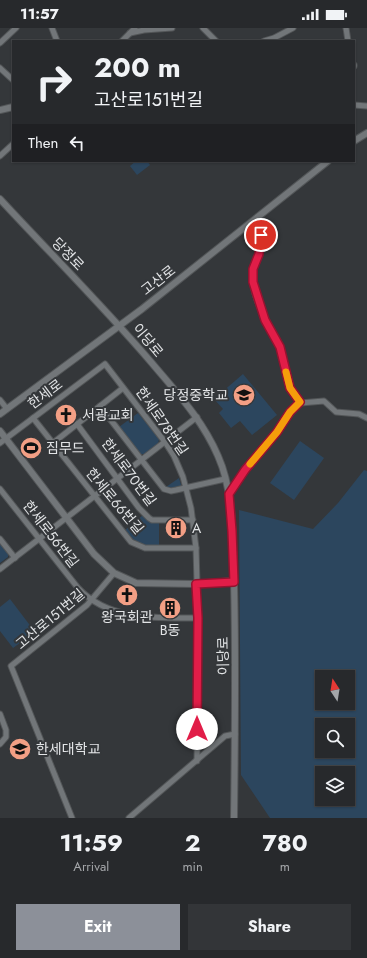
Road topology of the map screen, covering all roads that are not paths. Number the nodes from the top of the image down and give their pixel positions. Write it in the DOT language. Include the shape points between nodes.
graph roads {
  1 [pos="16,28"];
  2 [pos="52,28"];
  3 [pos="135,28"];
  4 [pos="172,28"];
  5 [pos="203,28"];
  6 [pos="294,28"];
  7 [pos="346,28"];
  8 [pos="130,33"];
  9 [pos="57,40"];
  10 [pos="123,40"];
  11 [pos="215,40"];
  12 [pos="267,40"];
  13 [pos="348,40"];
  14 [pos="0,43"];
  15 [pos="0,68"];
  16 [pos="12,79"];
  17 [pos="355,105"];
  18 [pos="366,106"];
  19 [pos="12,107"];
  20 [pos="0,110"];
  21 [pos="367,133"];
  22 [pos="355,139"];
  23 [pos="12,145"];
  24 [pos="0,156"];
  25 [pos="327,162"];
  26 [pos="0,199"];
  27 [pos="254,221"];
  28 [pos="120,325"];
  29 [pos="105,364"];
  30 [pos="124,388"];
  31 [pos="0,400"];
  32 [pos="300,402"];
  33 [pos="100,406"];
  34 [pos="7,409"];
  35 [pos="0,414"];
  36 [pos="197,417"];
  37 [pos="33,418"];
  38 [pos="367,418"];
  39 [pos="77,424"];
  40 [pos="0,431"];
  41 [pos="6,438"];
  42 [pos="165,442"];
  43 [pos="0,443"];
  44 [pos="53,443"];
  45 [pos="141,460"];
  46 [pos="118,478"];
  47 [pos="225,479"];
  48 [pos="0,489"];
  49 [pos="186,489"];
  50 [pos="229,494"];
  51 [pos="94,496"];
  52 [pos="66,518"];
  53 [pos="193,520"];
  54 [pos="0,539"];
  55 [pos="39,539"];
  56 [pos="196,548"];
  57 [pos="15,558"];
  58 [pos="0,569"];
  59 [pos="114,572"];
  60 [pos="234,582"];
  61 [pos="196,584"];
  62 [pos="92,601"];
  63 [pos="198,618"];
  64 [pos="0,714"];
  65 [pos="235,734"];
  66 [pos="0,744"];
  67 [pos="197,761"];
  68 [pos="135,815"];
  69 [pos="72,818"];
  70 [pos="128,818"];
  71 [pos="234,818"];
  1 -- 14 [label="street"];
  2 -- 9 [label="street"];
  3 -- 8 [label="street"];
  4 -- 8 [label="street"];
  5 -- 11 [label="street"];
  6 -- 12 [label="street"];
  7 -- 13 [label="street"];
  8 -- 10 [label="street"];
  15 -- 16 [label="street"];
  17 -- 18 [label="street"];
  19 -- 20 [label="street"];
  21 -- 22 [label="street"];
  23 -- 24 [label="street"];
  25 -- 27 [label="street, 고산로"];
  26 -- 28 [label="street, 당정로"];
  27 -- 28 [label="street, 고산로"];
  27 -- 32 [label="street" via="260,230 261,240 253,269 253,282 265,320 280,347 290,388"];
  28 -- 34 [label="street, 고산로"];
  28 -- 36 [label="street, 이당로"];
  29 -- 30 [label="street, 한세로78번길"];
  29 -- 37 [label="street, 한세로"];
  30 -- 33 [label="street"];
  30 -- 42 [label="street, 한세로78번길"];
  31 -- 34 [label="street"];
  32 -- 38 [label="street" via="324,401 336,412 359,414"];
  32 -- 50 [label="street"];
  33 -- 39 [label="street"];
  33 -- 45 [label="street"];
  34 -- 35 [label="street, 고산로"];
  36 -- 42 [label="street"];
  36 -- 47 [label="street, 이당로" via="210,438"];
  37 -- 41 [label="street, 한세로"];
  37 -- 44 [label="street, 한세로66번길"];
  39 -- 44 [label="street"];
  39 -- 46 [label="street, 한세로70번길"];
  40 -- 41 [label="street"];
  41 -- 43 [label="street, 한세로"];
  41 -- 52 [label="street"];
  42 -- 45 [label="street"];
  42 -- 49 [label="street, 한세로78번길" via="176,461"];
  44 -- 51 [label="street, 한세로66번길"];
  45 -- 46 [label="street"];
  45 -- 49 [label="street" via="164,489"];
  46 -- 51 [label="street"];
  46 -- 53 [label="street, 한세로70번길" via="139,508 152,520"];
  47 -- 49 [label="street"];
  47 -- 50 [label="street, 이당로"];
  48 -- 55 [label="street, 한세로56번길"];
  49 -- 53 [label="street, 한세로78번길"];
  50 -- 60 [label="street, 이당로"];
  51 -- 52 [label="street"];
  51 -- 56 [label="street, 한세로66번길" via="134,544 151,548"];
  52 -- 55 [label="street"];
  52 -- 59 [label="street" via="94,554"];
  53 -- 56 [label="street, 한세로78번길"];
  54 -- 57 [label="street"];
  55 -- 57 [label="street"];
  55 -- 62 [label="street, 한세로56번길" via="78,588"];
  56 -- 61 [label="street, 한세로78번길"];
  57 -- 58 [label="street"];
  59 -- 61 [label="street" via="136,583"];
  59 -- 62 [label="street, 고산로151번길"];
  60 -- 61 [label="street"];
  60 -- 65 [label="street, 이당로"];
  61 -- 63 [label="street, 한세로78번길"];
  62 -- 63 [label="street, 한세로56번길" via="134,616"];
  62 -- 69 [label="street, 고산로151번길" via="11,666"];
  63 -- 67 [label="street, 한세로78번길"];
  64 -- 66 [label="street" via="6,737"];
  65 -- 67 [label="street" via="225,736"];
  65 -- 71 [label="street, 이당로"];
  67 -- 68 [label="street"];
  68 -- 70 [label="street"];
}
